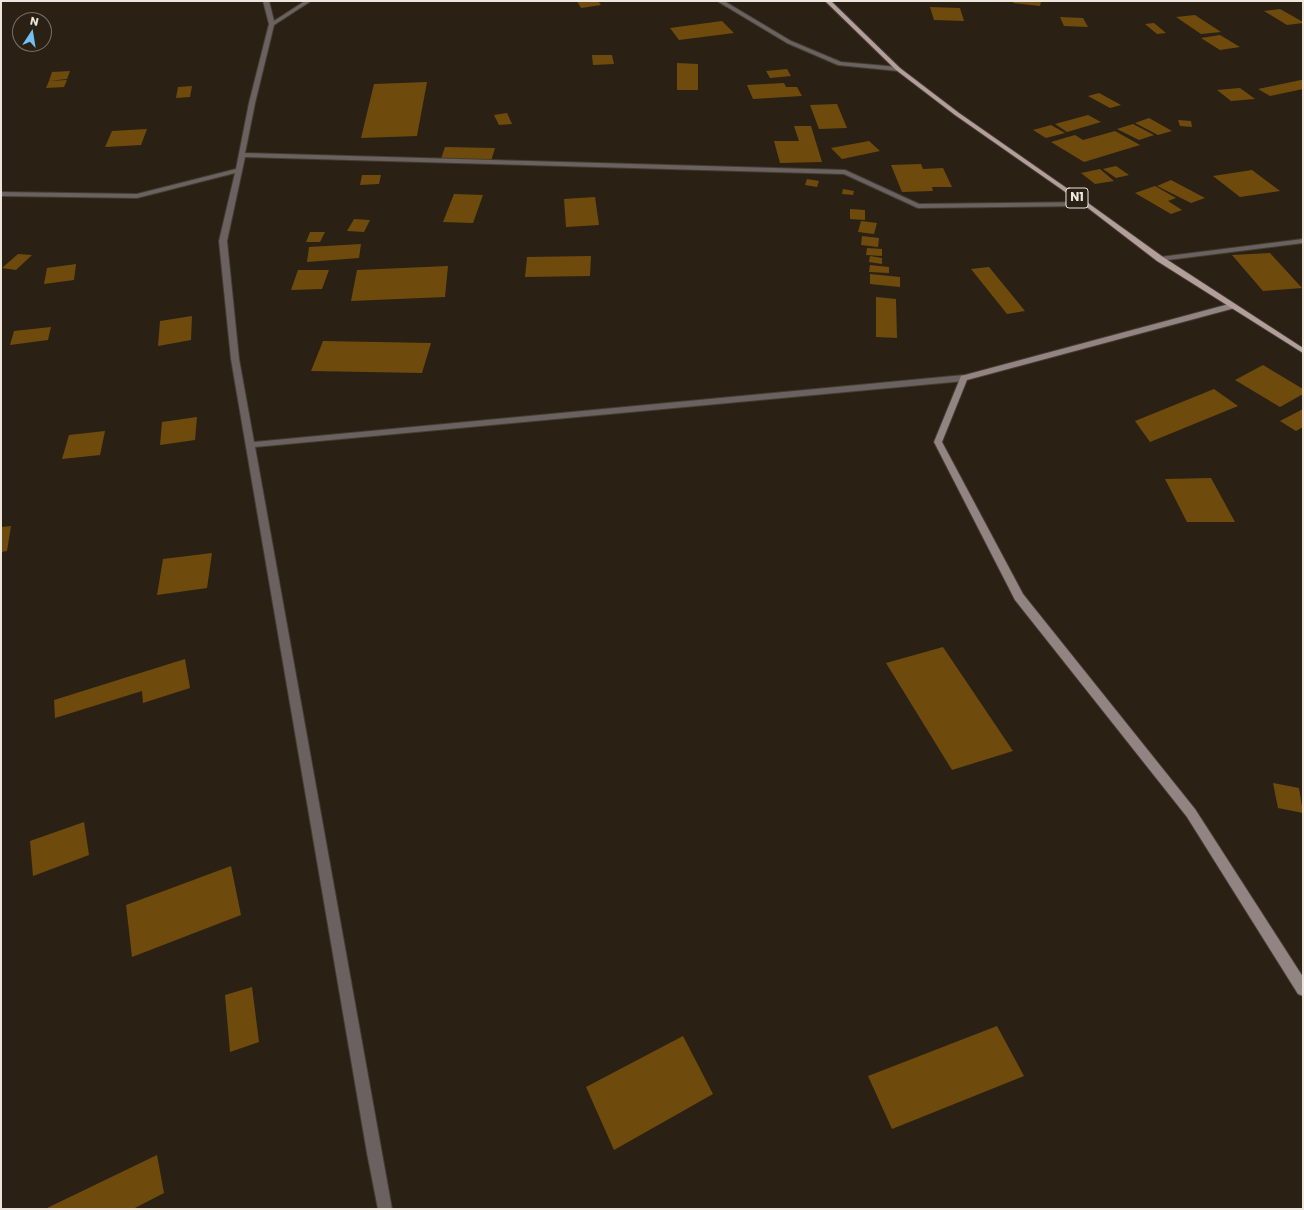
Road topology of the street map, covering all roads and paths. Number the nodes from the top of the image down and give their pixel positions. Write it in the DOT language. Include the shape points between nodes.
graph roads {
  1 [pos="266,1"];
  2 [pos="308,1"];
  3 [pos="720,1"];
  4 [pos="828,1"];
  5 [pos="272,24"];
  6 [pos="898,69"];
  7 [pos="242,155"];
  8 [pos="238,170"];
  9 [pos="1,194"];
  10 [pos="1086,204"];
  11 [pos="1303,241"];
  12 [pos="1160,259"];
  13 [pos="1232,306"];
  14 [pos="1303,352"];
  15 [pos="964,378"];
  16 [pos="250,445"];
  17 [pos="1303,989"];
  18 [pos="385,1209"];
  1 -- 5 [label="street"];
  2 -- 5 [label="street"];
  3 -- 6 [label="street" via="789,42 840,64"];
  4 -- 6 [label="main road, N1"];
  5 -- 7 [label="street"];
  6 -- 10 [label="main road, N1" via="1019,159"];
  7 -- 8 [label="street"];
  7 -- 10 [label="street" via="845,172 918,206"];
  8 -- 9 [label="street" via="137,196"];
  8 -- 16 [label="street" via="223,241 235,359"];
  10 -- 12 [label="main road, N1"];
  11 -- 12 [label="street"];
  12 -- 13 [label="main road, N1"];
  13 -- 14 [label="main road, N1"];
  13 -- 15 [label="street"];
  15 -- 16 [label="street"];
  15 -- 17 [label="street" via="938,442 1019,597 1191,813"];
  16 -- 18 [label="street" via="369,1130"];
}
